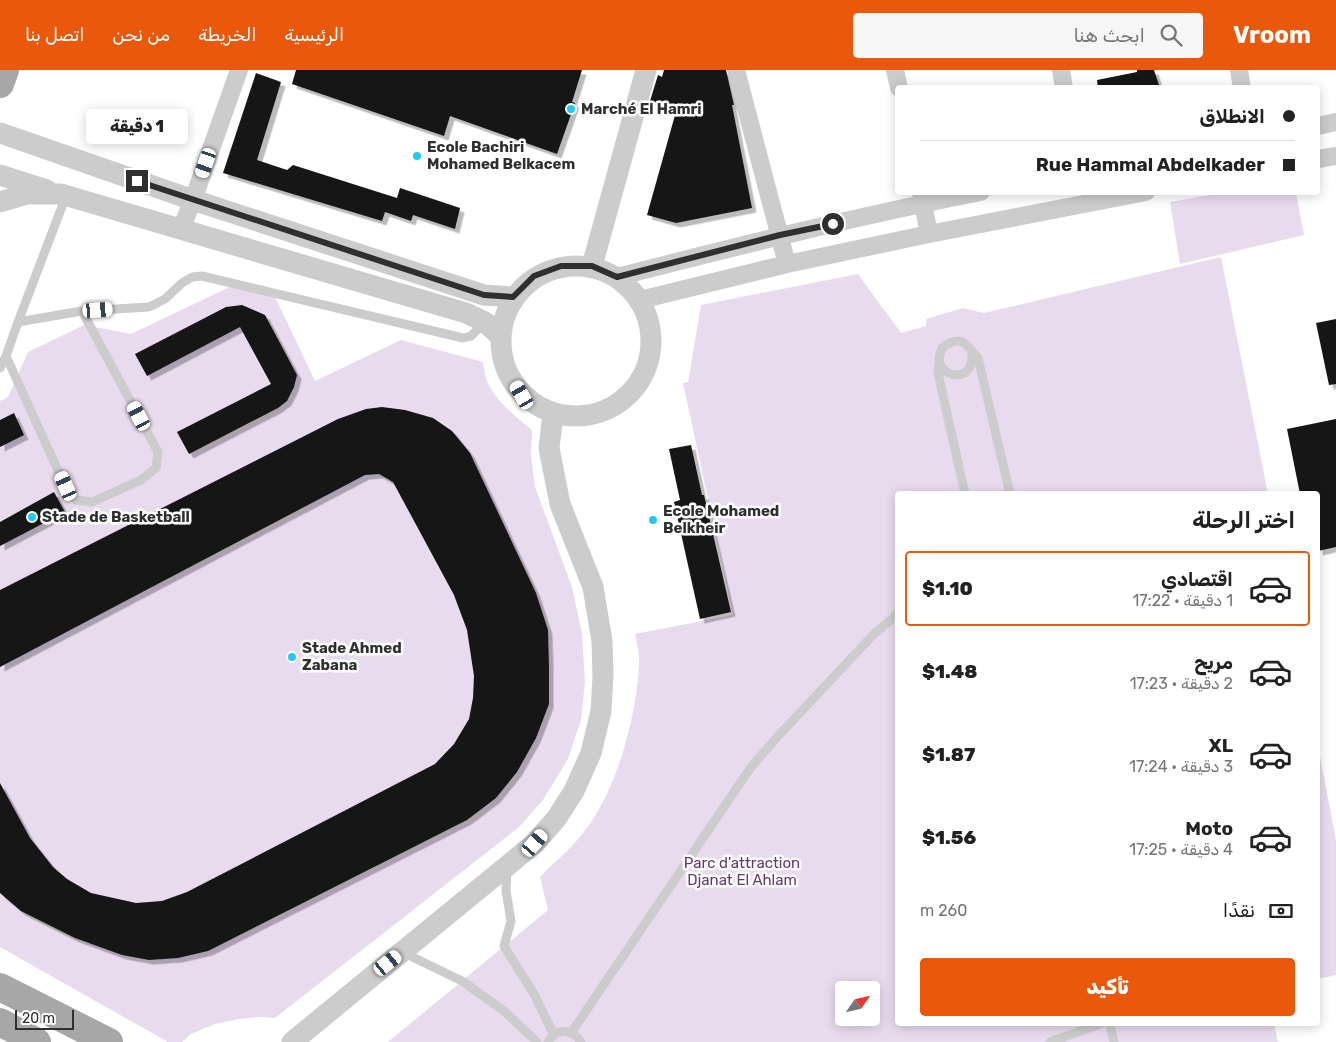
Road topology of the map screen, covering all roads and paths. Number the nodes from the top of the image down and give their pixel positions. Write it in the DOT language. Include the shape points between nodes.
graph roads {
  1 [pos="5,70"];
  2 [pos="239,70"];
  3 [pos="646,70"];
  4 [pos="736,70"];
  5 [pos="895,70"];
  6 [pos="1061,70"];
  7 [pos="1239,70"];
  8 [pos="0,84"];
  9 [pos="898,85"];
  10 [pos="1064,85"];
  11 [pos="1242,85"];
  12 [pos="1336,122"];
  13 [pos="1320,126"];
  14 [pos="0,133"];
  15 [pos="1336,156"];
  16 [pos="1320,159"];
  17 [pos="0,175"];
  18 [pos="63,195"];
  19 [pos="951,195"];
  20 [pos="1116,195"];
  21 [pos="922,198"];
  22 [pos="1085,198"];
  23 [pos="193,200"];
  24 [pos="0,202"];
  25 [pos="181,229"];
  26 [pos="929,234"];
  27 [pos="780,235"];
  28 [pos="787,264"];
  29 [pos="592,266"];
  30 [pos="617,277"];
  31 [pos="513,297"];
  32 [pos="640,300"];
  33 [pos="82,312"];
  34 [pos="18,322"];
  35 [pos="492,329"];
  36 [pos="972,353"];
  37 [pos="6,356"];
  38 [pos="939,357"];
  39 [pos="0,368"];
  40 [pos="553,414"];
  41 [pos="964,491"];
  42 [pos="1009,491"];
  43 [pos="895,616"];
  44 [pos="507,866"];
  45 [pos="402,952"];
  46 [pos="0,987"];
  47 [pos="0,1022"];
  48 [pos="1094,1026"];
  49 [pos="1110,1026"];
  50 [pos="571,1033"];
  51 [pos="551,1038"];
  52 [pos="37,1042"];
  53 [pos="109,1042"];
  54 [pos="292,1042"];
  55 [pos="536,1042"];
  56 [pos="581,1042"];
  57 [pos="1050,1042"];
  58 [pos="1114,1042"];
  1 -- 8 [label="main road"];
  2 -- 23 [label="street"];
  3 -- 29 [label="street"];
  4 -- 27 [label="street"];
  5 -- 9 [label="street"];
  6 -- 10 [label="street"];
  7 -- 11 [label="street"];
  12 -- 13 [label="street"];
  14 -- 23 [label="street"];
  15 -- 16 [label="street"];
  17 -- 18 [label="street"];
  18 -- 24 [label="street" via="27,194"];
  18 -- 25 [label="street"];
  18 -- 34 [label="lane"];
  19 -- 21 [label="street"];
  20 -- 22 [label="street"];
  21 -- 26 [label="street"];
  21 -- 27 [label="street"];
  22 -- 26 [label="street"];
  23 -- 25 [label="street"];
  23 -- 31 [label="street" via="484,295"];
  25 -- 35 [label="street" via="466,314"];
  26 -- 28 [label="street"];
  27 -- 28 [label="street"];
  27 -- 30 [label="street"];
  28 -- 32 [label="street"];
  29 -- 30 [label="street"];
  29 -- 31 [label="street" via="561,266 534,276"];
  30 -- 32 [label="street"];
  31 -- 35 [label="street" via="502,320"];
  32 -- 40 [label="street" via="652,333 647,370 634,391 614,408 584,417"];
  33 -- 34 [label="lane"];
  33 -- 35 [label="lane" via="149,306 165,299 192,277 202,276 462,338"];
  33 -- 37 [label="lane" via="158,452 156,468 141,480 92,502 76,500 66,486"];
  34 -- 37 [label="lane"];
  35 -- 40 [label="street" via="503,362 522,395"];
  36 -- 38 [label="lane" via="965,344 954,341 943,346"];
  36 -- 38 [label="lane" via="971,366 956,375 943,369"];
  36 -- 42 [label="lane" via="978,358"];
  37 -- 39 [label="lane"];
  38 -- 41 [label="lane" via="938,373"];
  40 -- 44 [label="street" via="549,448 560,504 593,587 602,641 601,712 591,754 574,791 535,843"];
  43 -- 50 [label="lane" via="874,634 752,767"];
  44 -- 45 [label="street"];
  44 -- 51 [label="lane" via="506,891 511,920 504,946 534,994"];
  45 -- 54 [label="street"];
  45 -- 55 [label="lane" via="462,981 504,1011"];
  46 -- 53 [label="main road"];
  47 -- 52 [label="main road"];
  48 -- 57 [label="lane"];
  49 -- 58 [label="lane"];
  50 -- 51 [label="lane" via="559,1032"];
  50 -- 56 [label="lane"];
}
